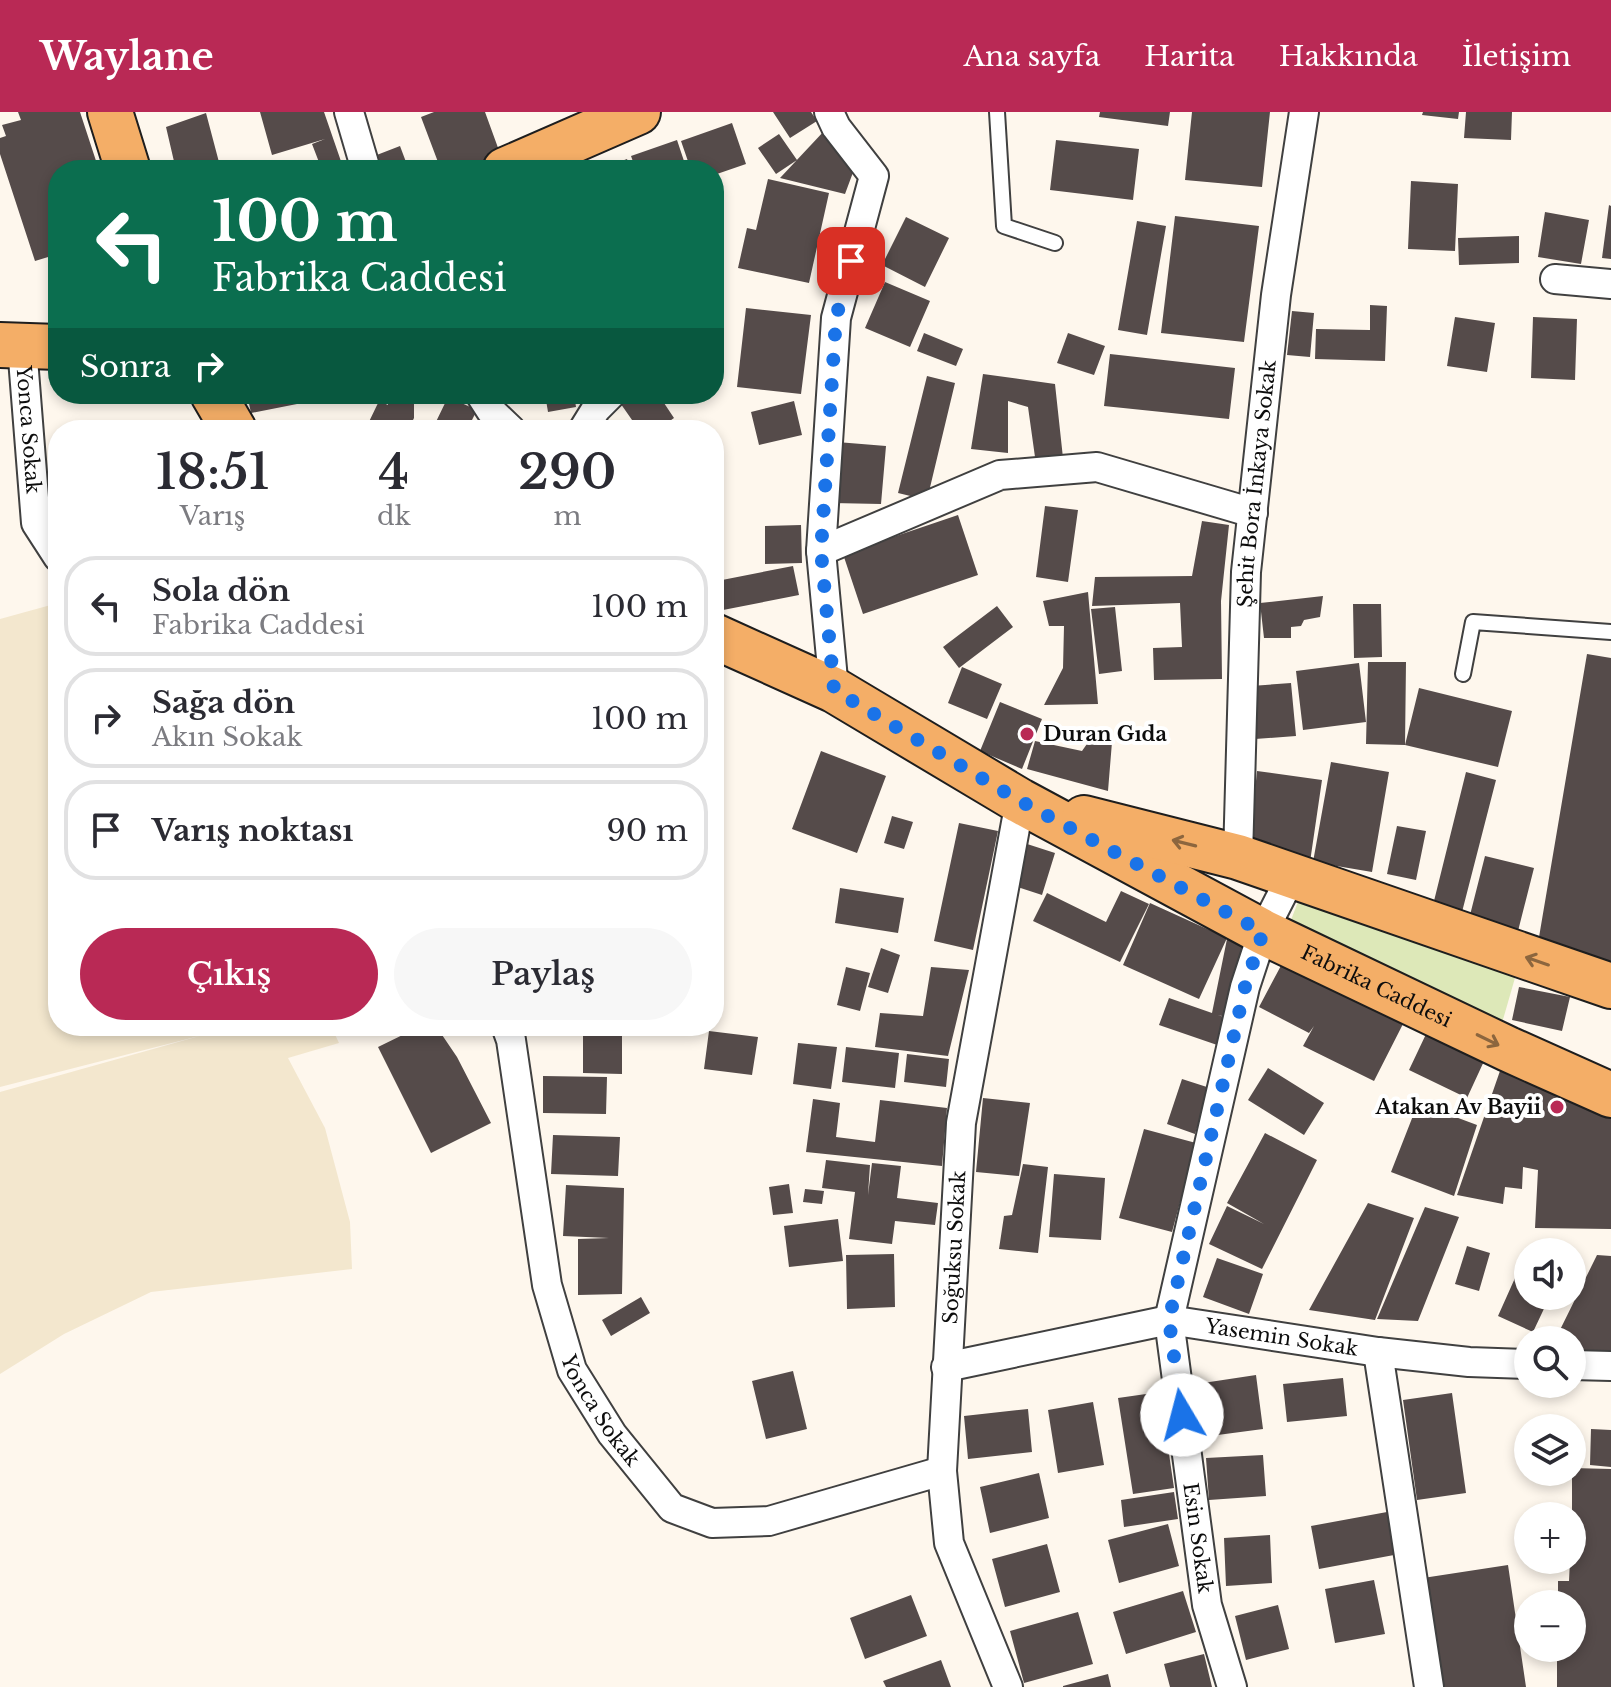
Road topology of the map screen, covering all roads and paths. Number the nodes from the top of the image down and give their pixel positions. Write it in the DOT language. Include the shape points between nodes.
graph roads {
  1 [pos="110,112"];
  2 [pos="349,112"];
  3 [pos="638,112"];
  4 [pos="829,112"];
  5 [pos="997,112"];
  6 [pos="1304,112"];
  7 [pos="125,160"];
  8 [pos="363,160"];
  9 [pos="528,160"];
  10 [pos="1055,243"];
  11 [pos="1555,279"];
  12 [pos="1611,284"];
  13 [pos="27,346"];
  14 [pos="486,404"];
  15 [pos="601,404"];
  16 [pos="500,420"];
  17 [pos="589,420"];
  18 [pos="1253,513"];
  19 [pos="48,542"];
  20 [pos="821,551"];
  21 [pos="1611,632"];
  22 [pos="724,640"];
  23 [pos="1463,674"];
  24 [pos="834,690"];
  25 [pos="1020,801"];
  26 [pos="1238,857"];
  27 [pos="1291,877"];
  28 [pos="1263,932"];
  29 [pos="1611,986"];
  30 [pos="510,1036"];
  31 [pos="1611,1095"];
  32 [pos="1169,1320"];
  33 [pos="1378,1352"];
  34 [pos="1514,1364"];
  35 [pos="1586,1365"];
  36 [pos="1611,1366"];
  37 [pos="946,1367"];
  38 [pos="942,1471"];
  39 [pos="1008,1687"];
  40 [pos="1232,1687"];
  41 [pos="1429,1687"];
  1 -- 7 [label="main road"];
  2 -- 8 [label="street"];
  3 -- 9 [label="main road"];
  4 -- 20 [label="street" via="874,176 836,318"];
  5 -- 10 [label="lane" via="1004,226"];
  6 -- 18 [label="street, Şehit Bora İnkaya Sokak" via="1276,295"];
  11 -- 12 [label="street"];
  13 -- 19 [label="street, Yonca Sokak" via="36,523"];
  14 -- 16 [label="street"];
  15 -- 17 [label="street"];
  18 -- 20 [label="street" via="1097,467 1000,475"];
  18 -- 26 [label="street, Şehit Bora İnkaya Sokak" via="1246,572"];
  20 -- 24 [label="street"];
  21 -- 23 [label="lane" via="1473,622"];
  22 -- 24 [label="main road, Fabrika Caddesi"];
  24 -- 25 [label="main road, Fabrika Caddesi"];
  26 -- 25 [label="main road, Fabrika Caddesi, one-way"];
  25 -- 28 [label="main road, Fabrika Caddesi"];
  25 -- 37 [label="street, Soğuksu Sokak" via="961,1123"];
  26 -- 27 [label="main road, Fabrika Caddesi"];
  27 -- 28 [label="street, Esin Sokak"];
  29 -- 27 [label="main road, Fabrika Caddesi, one-way"];
  28 -- 31 [label="main road, Fabrika Caddesi, one-way"];
  28 -- 32 [label="street, Esin Sokak" via="1245,987"];
  30 -- 38 [label="street, Yonca Sokak" via="547,1285 572,1370 612,1434 672,1508 712,1523 769,1521"];
  32 -- 33 [label="street, Yasemin Sokak"];
  32 -- 37 [label="street, Yasemin Sokak"];
  32 -- 40 [label="street, Esin Sokak" via="1207,1605"];
  33 -- 34 [label="street, Yasemin Sokak"];
  33 -- 41 [label="street"];
  35 -- 36 [label="street"];
  37 -- 38 [label="street, Soğuksu Sokak"];
  38 -- 39 [label="street, Soğuksu Sokak" via="949,1543"];
}
